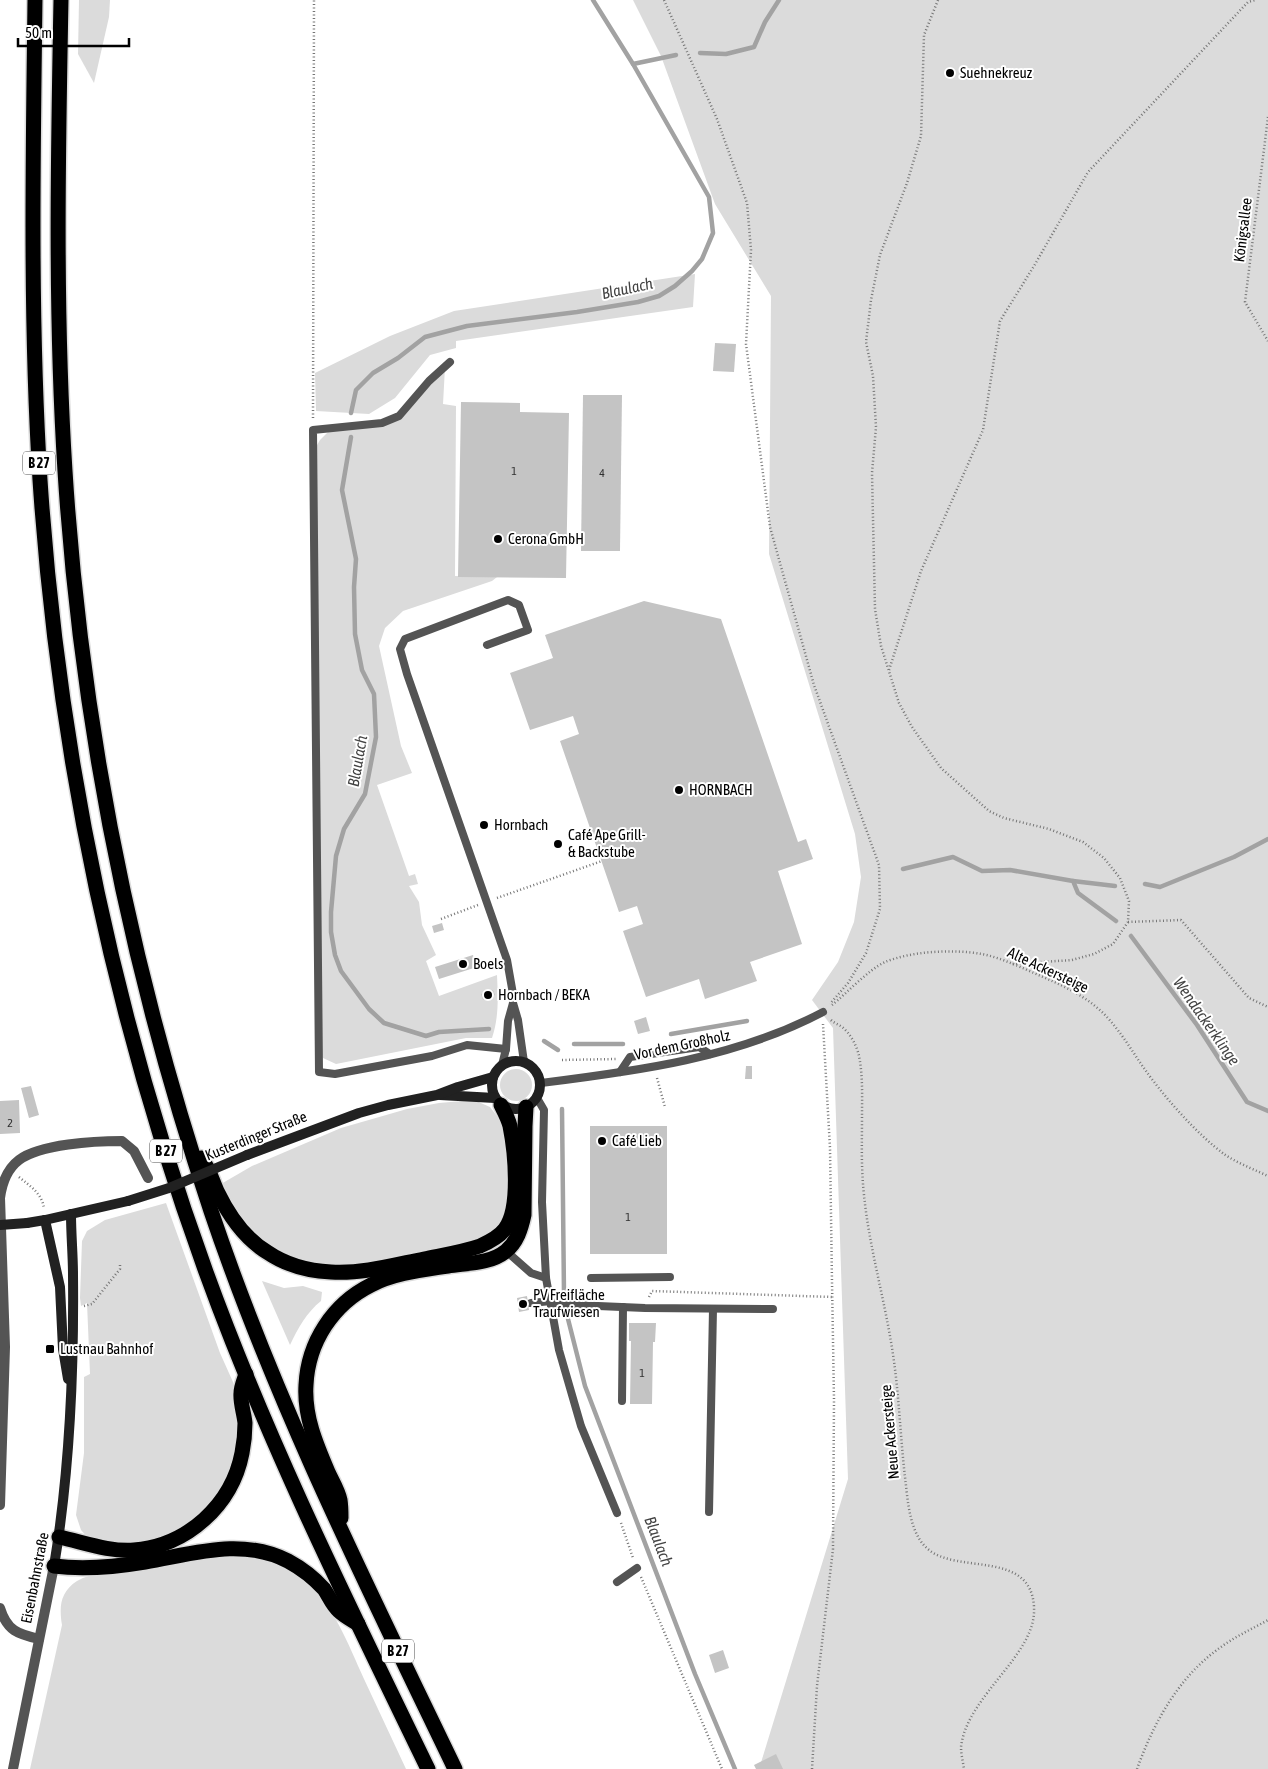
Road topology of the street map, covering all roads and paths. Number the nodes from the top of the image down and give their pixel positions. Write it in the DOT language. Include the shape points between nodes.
graph roads {
  1 [pos="35,0"];
  2 [pos="61,0"];
  3 [pos="314,0"];
  4 [pos="664,0"];
  5 [pos="938,0"];
  6 [pos="1255,0"];
  7 [pos="1268,117"];
  8 [pos="1268,340"];
  9 [pos="450,362"];
  10 [pos="312,430"];
  11 [pos="487,645"];
  12 [pos="888,672"];
  13 [pos="602,861"];
  14 [pos="487,902"];
  15 [pos="441,919"];
  16 [pos="1128,922"];
  17 [pos="1012,964"];
  18 [pos="513,1003"];
  19 [pos="1268,1007"];
  20 [pos="823,1012"];
  21 [pos="506,1049"];
  22 [pos="710,1054"];
  23 [pos="630,1057"];
  24 [pos="562,1060"];
  25 [pos="524,1062"];
  26 [pos="502,1065"];
  27 [pos="654,1067"];
  28 [pos="620,1072"];
  29 [pos="493,1077"];
  30 [pos="541,1083"];
  31 [pos="437,1095"];
  32 [pos="498,1101"];
  33 [pos="532,1103"];
  34 [pos="665,1108"];
  35 [pos="188,1141"];
  36 [pos="15,1174"];
  37 [pos="1268,1176"];
  38 [pos="148,1178"];
  39 [pos="533,1196"];
  40 [pos="43,1202"];
  41 [pos="72,1214"];
  42 [pos="45,1220"];
  43 [pos="0,1225"];
  44 [pos="506,1251"];
  45 [pos="120,1264"];
  46 [pos="670,1277"];
  47 [pos="546,1278"];
  48 [pos="591,1278"];
  49 [pos="832,1297"];
  50 [pos="531,1303"];
  51 [pos="551,1303"];
  52 [pos="73,1307"];
  53 [pos="623,1307"];
  54 [pos="645,1308"];
  55 [pos="713,1308"];
  56 [pos="773,1309"];
  57 [pos="246,1374"];
  58 [pos="71,1390"];
  59 [pos="622,1401"];
  60 [pos="0,1505"];
  61 [pos="709,1512"];
  62 [pos="617,1513"];
  63 [pos="343,1532"];
  64 [pos="59,1537"];
  65 [pos="54,1566"];
  66 [pos="637,1568"];
  67 [pos="617,1582"];
  68 [pos="0,1608"];
  69 [pos="1268,1620"];
  70 [pos="359,1625"];
  71 [pos="39,1639"];
  72 [pos="13,1769"];
  73 [pos="428,1769"];
  74 [pos="455,1769"];
  75 [pos="722,1769"];
  76 [pos="812,1769"];
  77 [pos="964,1769"];
  78 [pos="1137,1769"];
  1 -- 57 [label="highway, B 27" via="32,233 36,404 49,581 67,725 96,888 134,1044 204,1268"];
  2 -- 35 [label="highway, B 27" via="59,353 65,474 80,636 95,741 126,904 157,1035"];
  3 -- 10 [label="path"];
  4 -- 20 [label="path" via="717,119 747,203 751,250 746,344 770,527 814,685 879,865 880,910 866,953 848,983"];
  5 -- 12 [label="path" via="924,35 921,136 880,255 866,342 873,376 876,427 872,473 875,609"];
  6 -- 12 [label="path" via="1248,2 1088,172 1000,321 983,430 921,571"];
  7 -- 8 [label="path, Königsallee" via="1245,302"];
  9 -- 10 [label="lane" via="399,416 382,423"];
  10 -- 21 [label="lane" via="319,1072 335,1074 432,1056 467,1045"];
  11 -- 14 [label="lane" via="528,630 519,605 508,600 405,639 400,649"];
  12 -- 16 [label="path" via="912,727 942,768 989,811 1082,842 1104,858 1120,878 1129,901"];
  13 -- 14 [label="path"];
  14 -- 15 [label="path"];
  14 -- 18 [label="lane" via="507,960"];
  16 -- 17 [label="path" via="1113,944 1094,954 1072,960"];
  16 -- 19 [label="path" via="1181,920 1249,998"];
  17 -- 20 [label="path, Alte Ackersteige" via="969,952 930,953 894,959 871,971"];
  17 -- 37 [label="path, Alte Ackersteige" via="1072,990 1098,1008 1147,1073 1200,1133 1225,1154"];
  18 -- 21 [label="lane"];
  18 -- 25 [label="lane"];
  20 -- 22 [label="lane, Vor dem Großholz" via="748,1045"];
  20 -- 49 [label="path" via="830,1148"];
  20 -- 77 [label="path, Neue Ackersteige" via="847,1032 859,1055 861,1168 899,1389 905,1476 912,1521 928,1549 942,1558 992,1565 1017,1576 1026,1585 1034,1606 1031,1627 1020,1650 982,1699 968,1723 961,1748"];
  21 -- 26 [label="lane"];
  22 -- 23 [label="lane" via="699,1047"];
  22 -- 27 [label="lane, Vor dem Großholz"];
  23 -- 24 [label="path"];
  23 -- 28 [label="lane"];
  25 -- 26 [label="street"];
  25 -- 30 [label="street" via="536,1071"];
  26 -- 29 [label="street"];
  27 -- 28 [label="lane, Vor dem Großholz"];
  27 -- 34 [label="path"];
  28 -- 30 [label="lane, Vor dem Großholz"];
  29 -- 31 [label="street, Kusterdinger Straße"];
  29 -- 32 [label="street" via="492,1091"];
  30 -- 33 [label="street"];
  31 -- 32 [label="street, Kusterdinger Straße"];
  31 -- 41 [label="street, Kusterdinger Straße, bridge" via="359,1113 169,1188"];
  32 -- 33 [label="street" via="509,1109 518,1110"];
  32 -- 35 [label="highway" via="510,1124 515,1191 512,1217 505,1229 489,1241 460,1251 356,1271 306,1269 280,1260 256,1245 229,1214 207,1166"];
  33 -- 39 [label="highway" via="524,1126"];
  33 -- 39 [label="lane" via="544,1110"];
  35 -- 63 [label="highway, B 27" via="250,1317"];
  36 -- 40 [label="path" via="38,1193"];
  38 -- 60 [label="street" via="134,1151 122,1141 73,1143 40,1151 18,1160 5,1177 0,1198 5,1347"];
  39 -- 44 [label="highway" via="522,1228"];
  39 -- 47 [label="lane"];
  41 -- 42 [label="street, Kusterdinger Straße"];
  41 -- 52 [label="street, Eisenbahnstraße"];
  42 -- 43 [label="street, Kusterdinger Straße, bridge"];
  42 -- 58 [label="street, Eisenbahnstraße" via="60,1287 64,1363"];
  44 -- 47 [label="lane" via="531,1273"];
  44 -- 63 [label="highway" via="493,1259 418,1271 372,1284 338,1309 318,1338 308,1368 306,1399 312,1430 339,1498"];
  45 -- 52 [label="path" via="114,1278 92,1304"];
  46 -- 48 [label="lane"];
  47 -- 51 [label="lane"];
  49 -- 54 [label="path" via="652,1291"];
  49 -- 76 [label="path" via="833,1549 817,1686"];
  50 -- 51 [label="lane"];
  51 -- 53 [label="lane"];
  51 -- 62 [label="lane" via="559,1350 581,1426"];
  52 -- 58 [label="street, Eisenbahnstraße"];
  53 -- 54 [label="lane"];
  53 -- 59 [label="lane"];
  54 -- 55 [label="lane"];
  55 -- 56 [label="lane"];
  55 -- 61 [label="lane"];
  57 -- 64 [label="highway" via="240,1393 244,1440 238,1470 224,1498 204,1520 172,1541 133,1550"];
  57 -- 70 [label="highway, B 27"];
  58 -- 64 [label="street, Eisenbahnstraße"];
  62 -- 66 [label="path"];
  63 -- 74 [label="highway, B 27"];
  64 -- 65 [label="street, Eisenbahnstraße"];
  65 -- 70 [label="highway" via="95,1568 219,1548 252,1549 277,1556 298,1567 324,1589 338,1611"];
  65 -- 71 [label="street, Eisenbahnstraße"];
  66 -- 67 [label="lane"];
  66 -- 75 [label="path"];
  68 -- 71 [label="street" via="9,1627"];
  69 -- 78 [label="path" via="1220,1647 1189,1676 1160,1715"];
  70 -- 73 [label="highway, B 27"];
  71 -- 72 [label="street, Eisenbahnstraße"];
}
